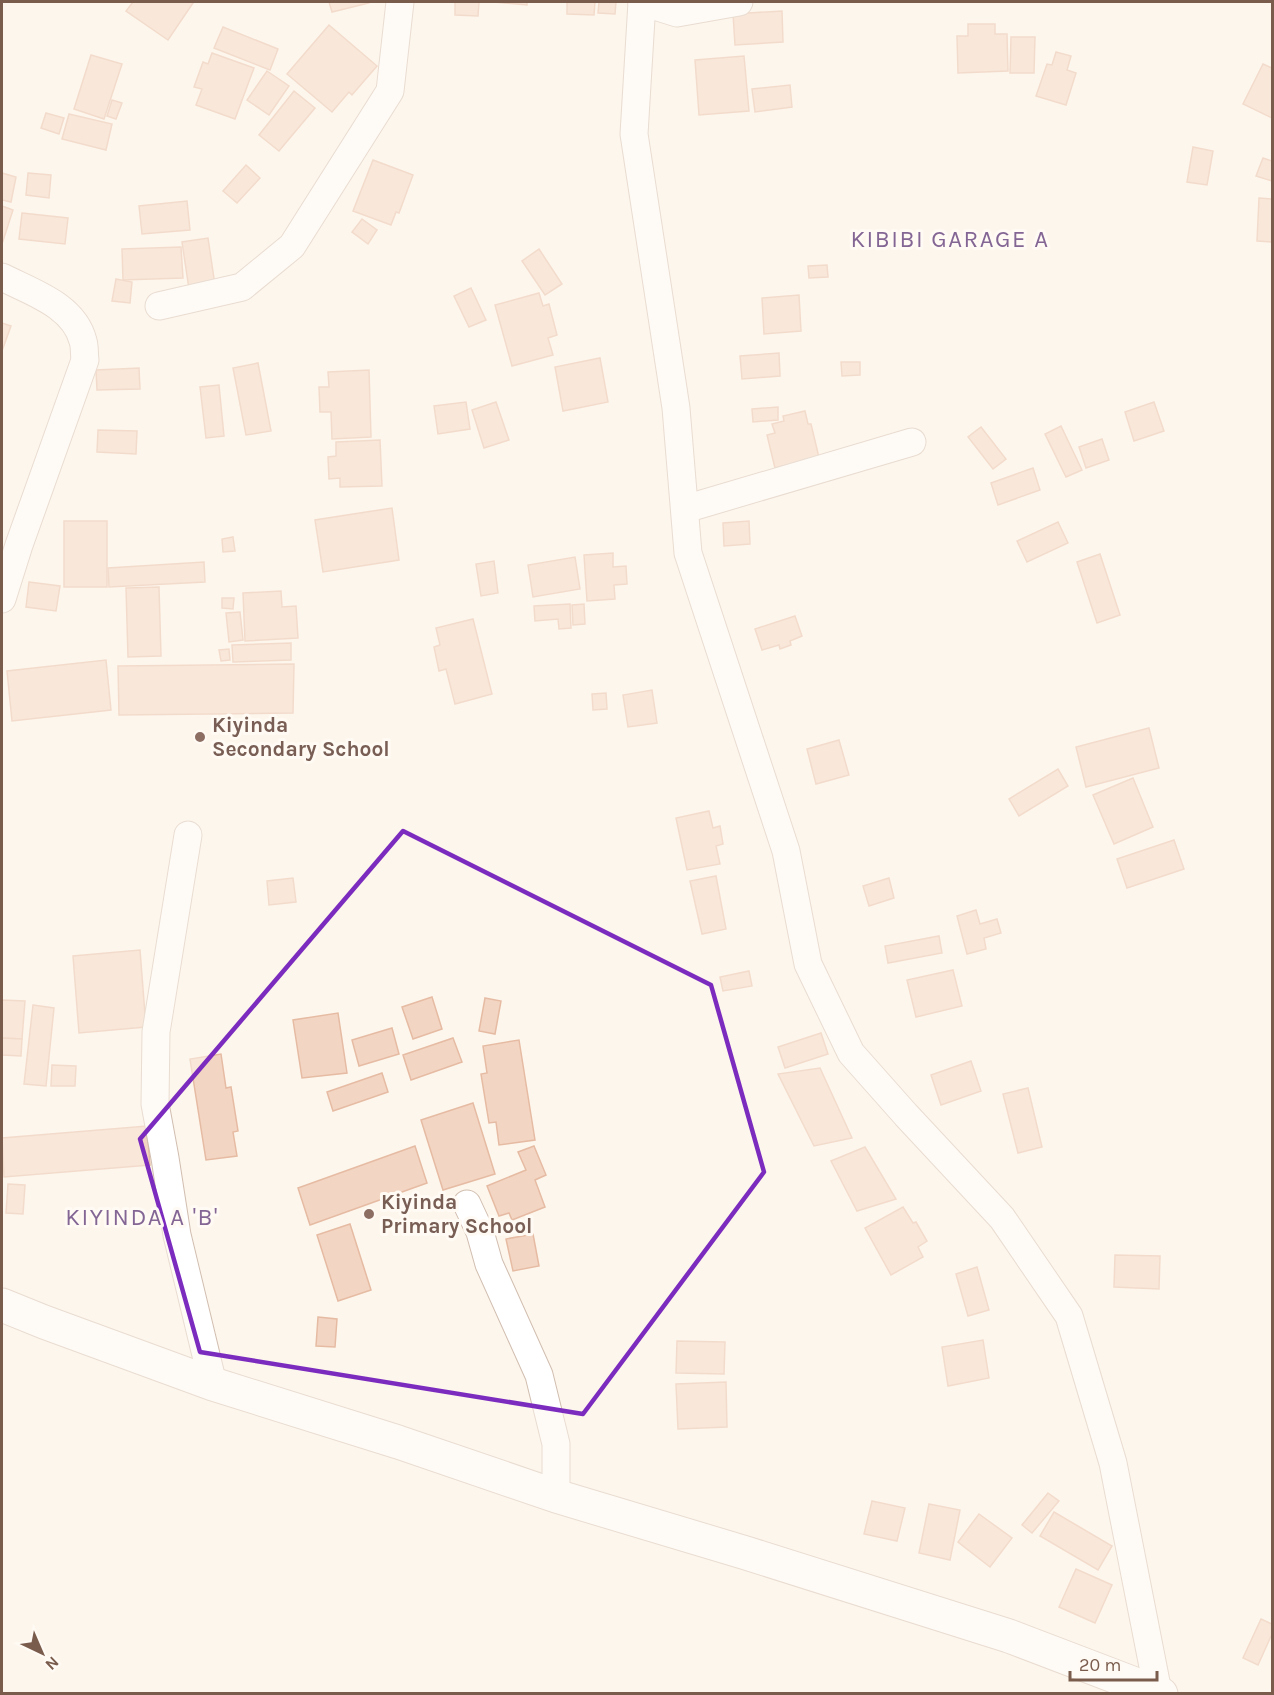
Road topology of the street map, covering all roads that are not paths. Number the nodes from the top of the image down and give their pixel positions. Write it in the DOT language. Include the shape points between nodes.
graph roads {
  1 [pos="400,2"];
  2 [pos="642,2"];
  3 [pos="739,2"];
  4 [pos="2,277"];
  5 [pos="159,306"];
  6 [pos="912,442"];
  7 [pos="685,509"];
  8 [pos="2,599"];
  9 [pos="188,835"];
  10 [pos="467,1204"];
  11 [pos="2,1305"];
  12 [pos="213,1384"];
  13 [pos="556,1496"];
  14 [pos="1160,1693"];
  1 -- 5 [label="street" via="390,91 292,246 242,287"];
  2 -- 3 [label="street" via="677,13"];
  2 -- 7 [label="street" via="634,134 676,408"];
  4 -- 8 [label="street" via="57,305 76,325 84,342 85,360"];
  6 -- 7 [label="street"];
  7 -- 14 [label="street" via="688,553 786,851 808,964 851,1053 1002,1218 1069,1316 1113,1463"];
  9 -- 12 [label="street" via="156,1032 155,1104 177,1235"];
  10 -- 13 [label="street" via="489,1264 539,1375 556,1444"];
  11 -- 12 [label="street"];
  12 -- 13 [label="street"];
  13 -- 14 [label="street" via="1009,1636"];
}
